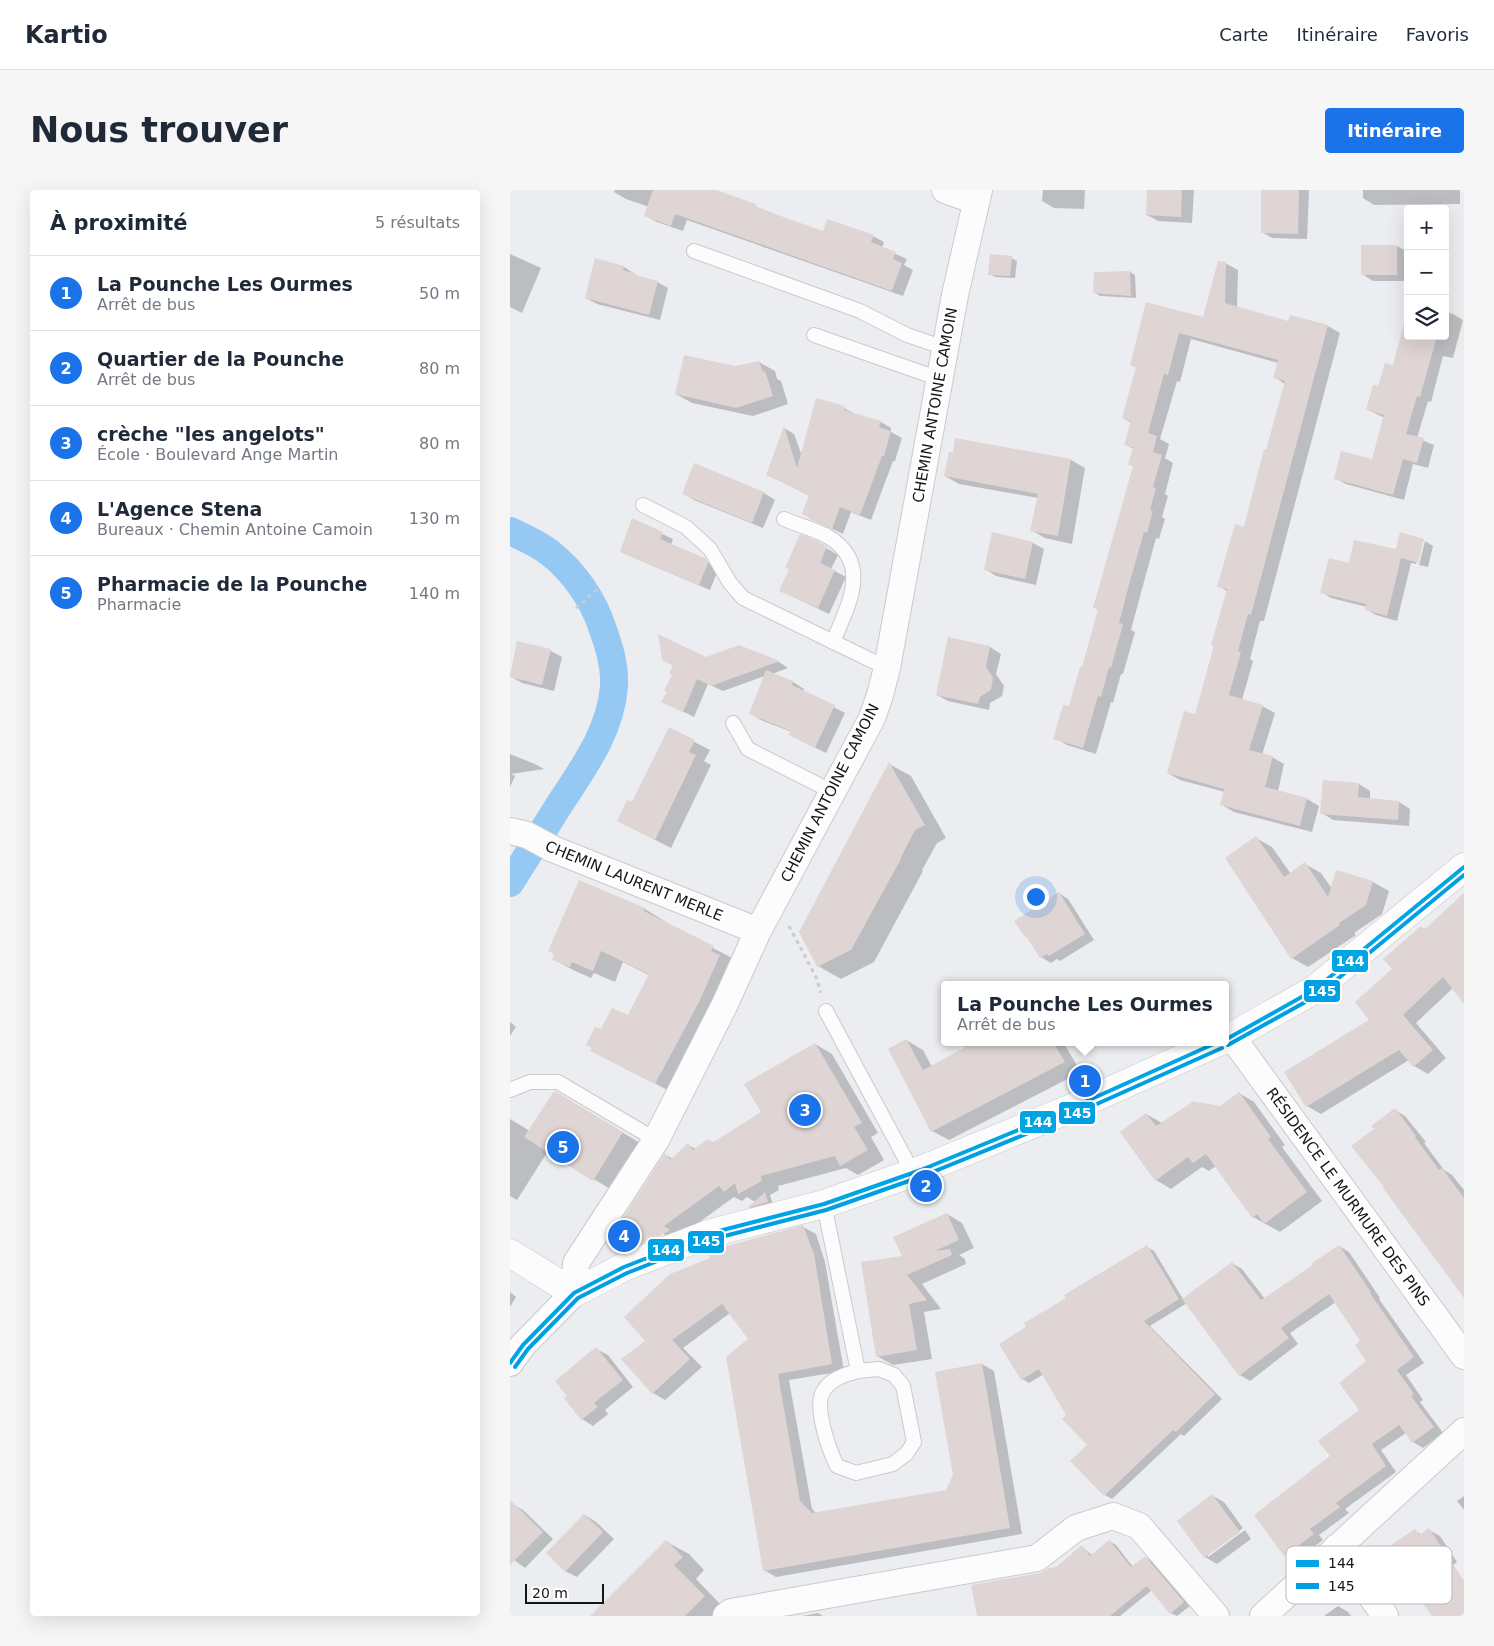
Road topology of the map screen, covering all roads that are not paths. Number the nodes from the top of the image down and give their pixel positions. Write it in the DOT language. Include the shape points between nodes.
graph roads {
  1 [pos="945,190"];
  2 [pos="977,196"];
  3 [pos="694,251"];
  4 [pos="814,335"];
  5 [pos="946,348"];
  6 [pos="940,378"];
  7 [pos="643,505"];
  8 [pos="784,519"];
  9 [pos="833,642"];
  10 [pos="886,668"];
  11 [pos="733,723"];
  12 [pos="833,792"];
  13 [pos="518,833"];
  14 [pos="1460,878"];
  15 [pos="763,922"];
  16 [pos="826,1011"];
  17 [pos="1229,1038"];
  18 [pos="1229,1045"];
  19 [pos="1211,1046"];
  20 [pos="510,1090"];
  21 [pos="656,1140"];
  22 [pos="913,1173"];
  23 [pos="824,1204"];
  24 [pos="510,1253"];
  25 [pos="574,1293"];
  26 [pos="1464,1356"];
  27 [pos="510,1363"];
  28 [pos="858,1371"];
  29 [pos="1464,1431"];
  30 [pos="1338,1546"];
  31 [pos="1286,1595"];
  32 [pos="1377,1604"];
  33 [pos="726,1616"];
  34 [pos="1216,1616"];
  35 [pos="1263,1616"];
  36 [pos="1385,1616"];
  1 -- 2 [label="street"];
  2 -- 5 [label="street, CHEMIN ANTOINE CAMOIN"];
  3 -- 5 [label="lane" via="860,311 907,335"];
  4 -- 6 [label="lane"];
  5 -- 6 [label="street, CHEMIN ANTOINE CAMOIN"];
  6 -- 10 [label="street, CHEMIN ANTOINE CAMOIN"];
  7 -- 9 [label="lane" via="686,527 710,549 742,598"];
  8 -- 9 [label="lane" via="828,537 849,555 853,592"];
  9 -- 10 [label="lane"];
  10 -- 12 [label="street, CHEMIN ANTOINE CAMOIN" via="872,718"];
  11 -- 12 [label="lane" via="748,749"];
  12 -- 15 [label="street, CHEMIN ANTOINE CAMOIN"];
  13 -- 15 [label="street, CHEMIN LAURENT MERLE" via="553,849"];
  14 -- 17 [label="street" via="1314,990"];
  15 -- 21 [label="street, CHEMIN ANTOINE CAMOIN"];
  16 -- 22 [label="lane"];
  18 -- 26 [label="street, RÉSIDENCE LE MURMURE DES PINS"];
  19 -- 22 [label="street"];
  20 -- 21 [label="lane" via="530,1082 558,1082"];
  21 -- 25 [label="street, CHEMIN ANTOINE CAMOIN" via="576,1263"];
  22 -- 23 [label="street"];
  23 -- 25 [label="street" via="711,1234 624,1267"];
  23 -- 28 [label="lane"];
  24 -- 25 [label="street"];
  25 -- 27 [label="street" via="523,1345"];
  28 -- 28 [label="lane" via="836,1378 823,1391 820,1408 830,1452 837,1466 856,1473 893,1464 914,1442 903,1386 894,1375 879,1369"];
  29 -- 30 [label="street"];
  31 -- 35 [label="street"];
  32 -- 36 [label="street"];
  33 -- 34 [label="street" via="731,1612 1037,1558 1076,1528 1113,1516 1139,1526"];
}
